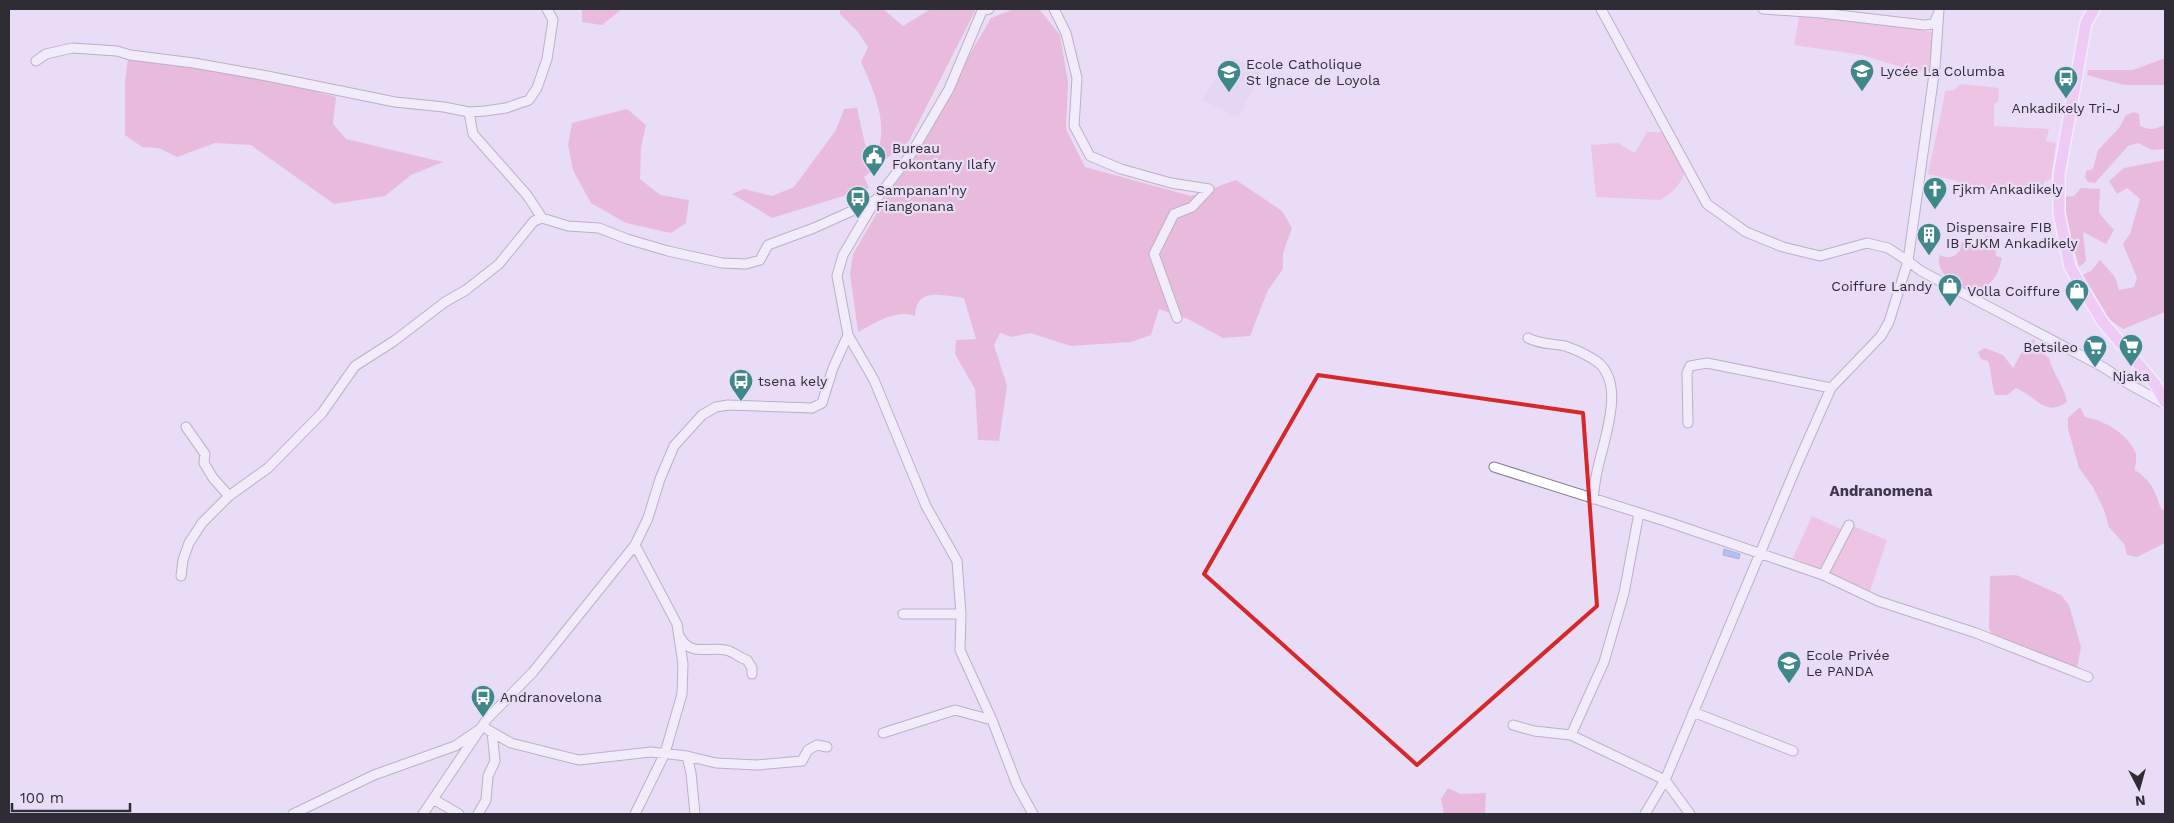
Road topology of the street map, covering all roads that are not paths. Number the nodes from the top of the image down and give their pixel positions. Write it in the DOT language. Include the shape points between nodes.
graph roads {
  1 [pos="547,9"];
  2 [pos="989,9"];
  3 [pos="1054,9"];
  4 [pos="1601,9"];
  5 [pos="1763,9"];
  6 [pos="2094,9"];
  7 [pos="1939,11"];
  8 [pos="36,61"];
  9 [pos="469,112"];
  10 [pos="874,201"];
  11 [pos="542,218"];
  12 [pos="1908,261"];
  13 [pos="1177,318"];
  14 [pos="848,335"];
  15 [pos="1528,338"];
  16 [pos="1831,388"];
  17 [pos="2165,403"];
  18 [pos="1688,423"];
  19 [pos="186,427"];
  20 [pos="1494,467"];
  21 [pos="229,496"];
  22 [pos="1593,499"];
  23 [pos="1639,513"];
  24 [pos="1850,525"];
  25 [pos="635,545"];
  26 [pos="1760,553"];
  27 [pos="1823,575"];
  28 [pos="181,576"];
  29 [pos="903,614"];
  30 [pos="961,614"];
  31 [pos="678,633"];
  32 [pos="752,674"];
  33 [pos="2088,677"];
  34 [pos="1693,712"];
  35 [pos="992,720"];
  36 [pos="1513,725"];
  37 [pos="484,727"];
  38 [pos="492,732"];
  39 [pos="884,733"];
  40 [pos="1571,735"];
  41 [pos="827,747"];
  42 [pos="1793,751"];
  43 [pos="665,753"];
  44 [pos="687,756"];
  45 [pos="1665,780"];
  46 [pos="433,800"];
  47 [pos="293,814"];
  48 [pos="423,814"];
  49 [pos="459,814"];
  50 [pos="478,814"];
  51 [pos="635,814"];
  52 [pos="695,814"];
  53 [pos="1033,814"];
  54 [pos="1645,814"];
  55 [pos="1690,814"];
  1 -- 9 [label="street" via="553,20 547,59 529,100 506,108"];
  2 -- 10 [label="street" via="982,12 949,89 911,154"];
  3 -- 13 [label="street" via="1066,33 1076,78 1074,126 1090,156 1121,169 1209,189 1192,207 1174,214 1154,254"];
  4 -- 12 [label="street" via="1707,204 1746,232 1783,247 1820,256 1867,243 1888,248"];
  5 -- 7 [label="street" via="1924,25 1934,24"];
  6 -- 17 [label="main road" via="2086,23 2059,174 2059,213 2070,267 2102,321 2155,384"];
  7 -- 12 [label="street"];
  8 -- 9 [label="street" via="46,54 72,48 110,50 267,76 395,102"];
  9 -- 11 [label="street" via="473,134 527,195"];
  10 -- 11 [label="street" via="768,245 760,260 746,264 722,263 668,251 599,228 568,226"];
  10 -- 14 [label="street" via="843,255 837,276"];
  11 -- 21 [label="street" via="534,221 499,264 355,366 322,413 268,468"];
  12 -- 16 [label="street" via="1882,336"];
  12 -- 17 [label="street" via="1920,271"];
  14 -- 25 [label="street" via="822,403 812,408 728,405 716,407 694,422 674,446"];
  14 -- 30 [label="street" via="874,380 926,506 957,561"];
  15 -- 22 [label="street" via="1540,344 1565,346 1605,367 1610,381 1610,421"];
  16 -- 18 [label="street" via="1698,363 1690,366 1687,373"];
  16 -- 26 [label="street"];
  19 -- 21 [label="street" via="205,454 204,463 213,478"];
  20 -- 22 [label="street"];
  21 -- 28 [label="street" via="202,523 189,543"];
  22 -- 23 [label="street"];
  23 -- 26 [label="street"];
  23 -- 40 [label="street" via="1624,593 1604,662"];
  24 -- 27 [label="street"];
  25 -- 31 [label="street" via="677,624"];
  25 -- 37 [label="street" via="533,672"];
  26 -- 27 [label="street"];
  26 -- 34 [label="street"];
  27 -- 33 [label="street" via="1878,601 1976,633"];
  29 -- 30 [label="street"];
  30 -- 35 [label="street" via="960,650"];
  31 -- 32 [label="street" via="683,643 693,650 729,651 747,660"];
  31 -- 43 [label="street" via="683,664 682,694"];
  34 -- 42 [label="street"];
  34 -- 45 [label="street"];
  35 -- 39 [label="street" via="955,710"];
  35 -- 53 [label="street" via="1017,785"];
  36 -- 40 [label="street"];
  37 -- 38 [label="street"];
  37 -- 46 [label="street"];
  37 -- 47 [label="street" via="456,746 374,775"];
  38 -- 43 [label="street" via="512,743 579,760"];
  38 -- 50 [label="street" via="495,761 488,776 486,800"];
  40 -- 45 [label="street"];
  41 -- 44 [label="street" via="813,747 802,761 757,765 716,763"];
  43 -- 44 [label="street"];
  43 -- 51 [label="street"];
  44 -- 52 [label="street"];
  45 -- 54 [label="street"];
  45 -- 55 [label="street"];
  46 -- 48 [label="street"];
  46 -- 49 [label="street"];
}
